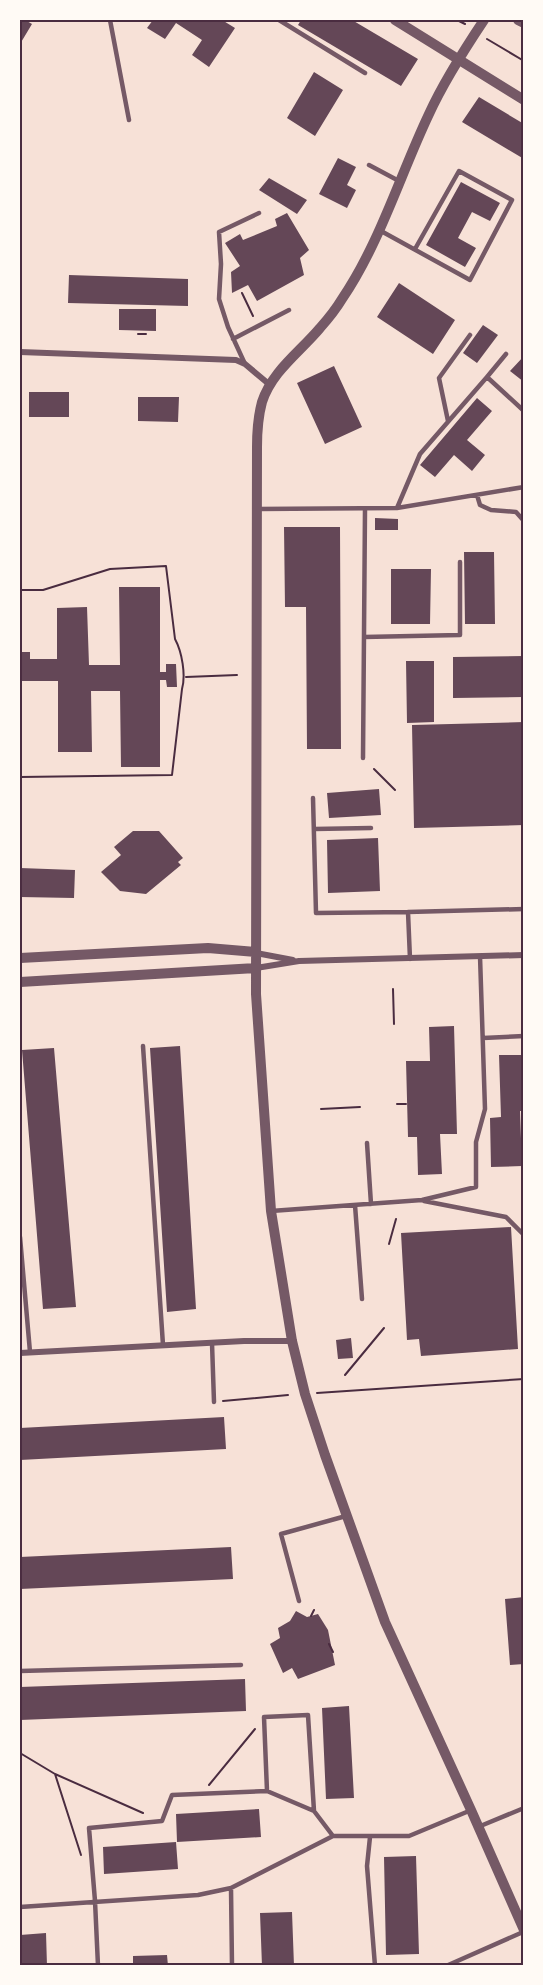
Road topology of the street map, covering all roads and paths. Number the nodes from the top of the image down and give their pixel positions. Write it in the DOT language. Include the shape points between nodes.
graph roads {
  1 [pos="110,20"];
  2 [pos="279,20"];
  3 [pos="395,20"];
  4 [pos="457,20"];
  5 [pos="484,20"];
  6 [pos="518,20"];
  7 [pos="524,23"];
  8 [pos="476,32"];
  9 [pos="458,60"];
  10 [pos="524,61"];
  11 [pos="364,73"];
  12 [pos="524,100"];
  13 [pos="129,120"];
  14 [pos="369,165"];
  15 [pos="399,181"];
  16 [pos="259,213"];
  17 [pos="378,229"];
  18 [pos="415,249"];
  19 [pos="242,293"];
  20 [pos="289,310"];
  21 [pos="253,316"];
  22 [pos="138,334"];
  23 [pos="146,334"];
  24 [pos="470,335"];
  25 [pos="233,339"];
  26 [pos="20,352"];
  27 [pos="506,354"];
  28 [pos="245,364"];
  29 [pos="487,378"];
  30 [pos="270,385"];
  31 [pos="524,411"];
  32 [pos="448,421"];
  33 [pos="524,487"];
  34 [pos="477,495"];
  35 [pos="257,508"];
  36 [pos="397,508"];
  37 [pos="365,509"];
  38 [pos="524,520"];
  39 [pos="460,562"];
  40 [pos="20,590"];
  41 [pos="364,636"];
  42 [pos="237,675"];
  43 [pos="185,677"];
  44 [pos="363,758"];
  45 [pos="374,769"];
  46 [pos="20,777"];
  47 [pos="395,790"];
  48 [pos="313,798"];
  49 [pos="371,828"];
  50 [pos="314,829"];
  51 [pos="524,909"];
  52 [pos="408,912"];
  53 [pos="256,952"];
  54 [pos="524,955"];
  55 [pos="480,956"];
  56 [pos="20,958"];
  57 [pos="410,959"];
  58 [pos="299,961"];
  59 [pos="256,968"];
  60 [pos="20,982"];
  61 [pos="393,989"];
  62 [pos="394,1024"];
  63 [pos="524,1036"];
  64 [pos="483,1038"];
  65 [pos="143,1046"];
  66 [pos="397,1104"];
  67 [pos="406,1104"];
  68 [pos="360,1107"];
  69 [pos="321,1109"];
  70 [pos="367,1143"];
  71 [pos="422,1200"];
  72 [pos="370,1204"];
  73 [pos="356,1205"];
  74 [pos="271,1211"];
  75 [pos="396,1219"];
  76 [pos="524,1235"];
  77 [pos="20,1237"];
  78 [pos="389,1244"];
  79 [pos="362,1299"];
  80 [pos="384,1328"];
  81 [pos="292,1341"];
  82 [pos="212,1343"];
  83 [pos="163,1345"];
  84 [pos="30,1352"];
  85 [pos="20,1353"];
  86 [pos="345,1375"];
  87 [pos="524,1379"];
  88 [pos="317,1393"];
  89 [pos="288,1395"];
  90 [pos="214,1402"];
  91 [pos="346,1516"];
  92 [pos="299,1601"];
  93 [pos="314,1610"];
  94 [pos="311,1616"];
  95 [pos="329,1644"];
  96 [pos="333,1652"];
  97 [pos="242,1665"];
  98 [pos="20,1671"];
  99 [pos="264,1717"];
  100 [pos="20,1753"];
  101 [pos="55,1774"];
  102 [pos="267,1791"];
  103 [pos="201,1794"];
  104 [pos="524,1808"];
  105 [pos="471,1810"];
  106 [pos="314,1811"];
  107 [pos="162,1821"];
  108 [pos="478,1827"];
  109 [pos="333,1836"];
  110 [pos="370,1837"];
  111 [pos="82,1859"];
  112 [pos="231,1888"];
  113 [pos="95,1901"];
  114 [pos="20,1907"];
  115 [pos="524,1931"];
  116 [pos="98,1965"];
  117 [pos="232,1965"];
  118 [pos="375,1965"];
  119 [pos="446,1965"];
  1 -- 13 [label="lane"];
  2 -- 11 [label="lane"];
  3 -- 9 [label="street"];
  4 -- 8 [label="path"];
  5 -- 8 [label="street"];
  6 -- 7 [label="street"];
  8 -- 9 [label="street"];
  8 -- 10 [label="path"];
  9 -- 12 [label="street"];
  9 -- 15 [label="street"];
  14 -- 15 [label="lane"];
  15 -- 17 [label="street"];
  16 -- 25 [label="lane" via="219,232 219,299"];
  17 -- 18 [label="lane"];
  17 -- 30 [label="street" via="342,300"];
  18 -- 18 [label="lane" via="470,280 512,200 459,171"];
  19 -- 21 [label="path"];
  20 -- 25 [label="lane"];
  22 -- 23 [label="path"];
  24 -- 32 [label="lane" via="439,378"];
  25 -- 28 [label="lane"];
  26 -- 28 [label="street" via="224,359"];
  27 -- 29 [label="lane"];
  28 -- 30 [label="street"];
  29 -- 31 [label="lane"];
  29 -- 32 [label="lane"];
  30 -- 35 [label="street" via="258,425"];
  32 -- 36 [label="lane" via="420,454"];
  33 -- 34 [label="lane"];
  34 -- 36 [label="lane"];
  34 -- 38 [label="lane" via="480,505 516,512"];
  35 -- 37 [label="lane"];
  35 -- 53 [label="street"];
  36 -- 37 [label="lane"];
  37 -- 41 [label="lane"];
  39 -- 41 [label="lane" via="460,634"];
  40 -- 43 [label="path" via="43,590 110,569 166,566 175,639"];
  41 -- 44 [label="lane"];
  42 -- 43 [label="path"];
  43 -- 46 [label="path" via="172,775"];
  45 -- 47 [label="path"];
  48 -- 50 [label="lane"];
  49 -- 50 [label="lane"];
  50 -- 52 [label="lane" via="316,913"];
  51 -- 52 [label="lane"];
  52 -- 57 [label="lane"];
  53 -- 56 [label="street" via="208,948"];
  53 -- 58 [label="street"];
  53 -- 59 [label="street"];
  54 -- 55 [label="street"];
  55 -- 57 [label="street"];
  55 -- 64 [label="lane"];
  57 -- 58 [label="street"];
  58 -- 59 [label="street"];
  59 -- 60 [label="street"];
  59 -- 74 [label="street"];
  61 -- 62 [label="path"];
  63 -- 64 [label="lane"];
  64 -- 71 [label="lane" via="485,1109 476,1142 476,1187"];
  65 -- 83 [label="lane"];
  66 -- 67 [label="path"];
  68 -- 69 [label="path"];
  70 -- 72 [label="lane"];
  71 -- 72 [label="lane"];
  71 -- 76 [label="lane" via="506,1217"];
  72 -- 73 [label="lane"];
  73 -- 74 [label="lane"];
  73 -- 79 [label="lane"];
  74 -- 81 [label="street"];
  75 -- 78 [label="path"];
  77 -- 84 [label="lane"];
  80 -- 86 [label="path"];
  81 -- 82 [label="street"];
  81 -- 91 [label="street" via="305,1394"];
  82 -- 83 [label="street"];
  82 -- 90 [label="lane"];
  83 -- 84 [label="street"];
  84 -- 85 [label="street"];
  87 -- 88 [label="path"];
  89 -- 90 [label="path"];
  91 -- 92 [label="lane" via="281,1534"];
  91 -- 105 [label="street" via="385,1622"];
  93 -- 94 [label="path"];
  95 -- 96 [label="path"];
  97 -- 98 [label="lane"];
  99 -- 102 [label="lane"];
  99 -- 103 [label="path"];
  99 -- 106 [label="lane" via="308,1715"];
  100 -- 101 [label="path"];
  101 -- 107 [label="path"];
  101 -- 111 [label="path"];
  102 -- 103 [label="lane"];
  102 -- 106 [label="lane"];
  103 -- 107 [label="lane" via="172,1795"];
  104 -- 108 [label="lane"];
  105 -- 108 [label="street"];
  105 -- 110 [label="lane" via="409,1836"];
  106 -- 109 [label="lane"];
  107 -- 113 [label="lane" via="89,1828"];
  108 -- 115 [label="street"];
  109 -- 110 [label="lane"];
  109 -- 112 [label="lane"];
  110 -- 118 [label="lane" via="367,1866"];
  112 -- 113 [label="lane" via="198,1895"];
  112 -- 117 [label="lane"];
  113 -- 114 [label="lane"];
  113 -- 116 [label="lane"];
  115 -- 119 [label="lane"];
}
